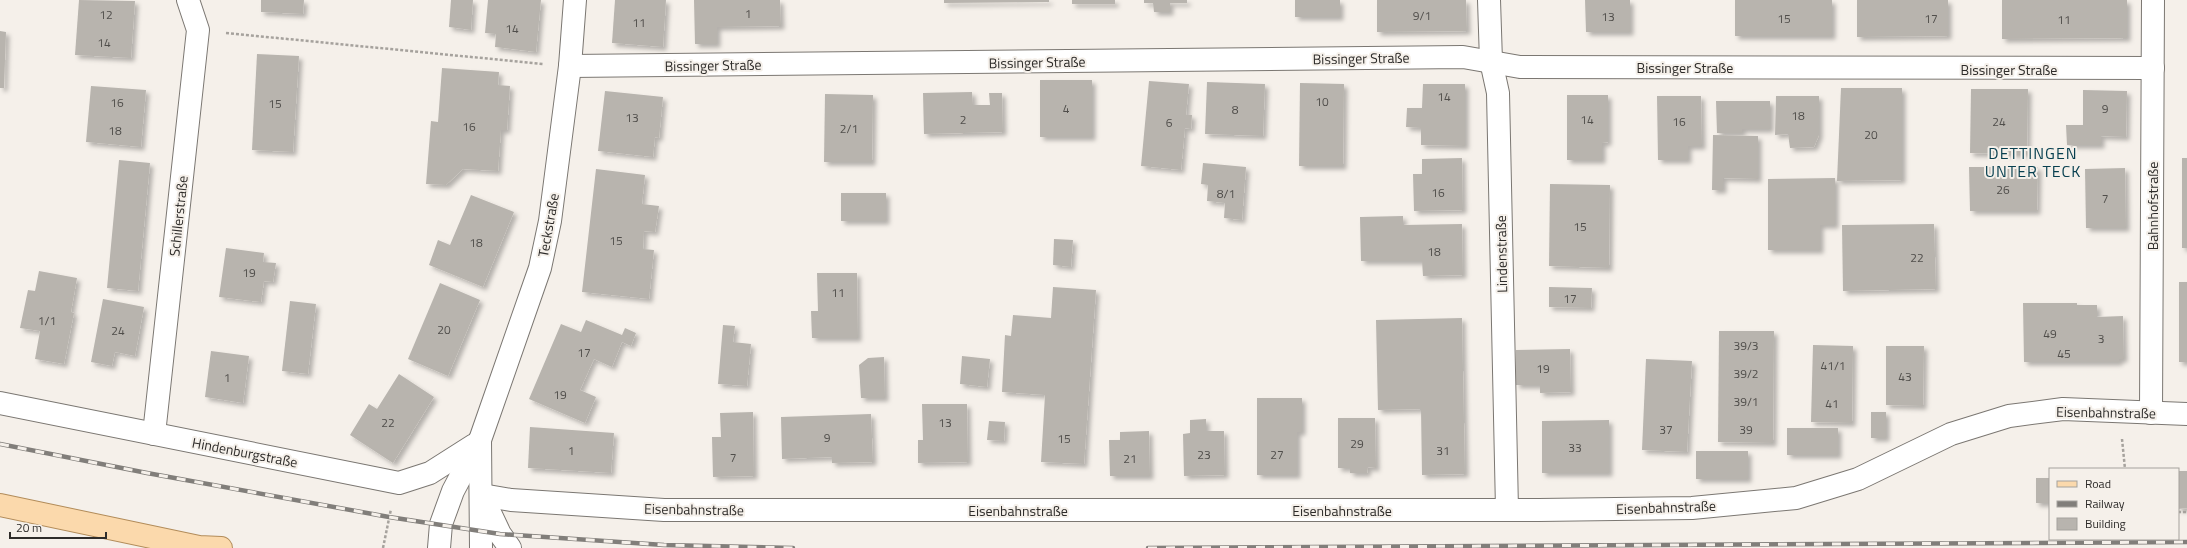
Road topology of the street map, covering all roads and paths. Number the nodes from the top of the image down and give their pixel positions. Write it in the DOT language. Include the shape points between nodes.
graph roads {
  1 [pos="188,0"];
  2 [pos="575,0"];
  3 [pos="1489,0"];
  4 [pos="2153,0"];
  5 [pos="198,30"];
  6 [pos="1490,61"];
  7 [pos="570,66"];
  8 [pos="2153,68"];
  9 [pos="0,403"];
  10 [pos="2151,413"];
  11 [pos="2187,414"];
  12 [pos="154,434"];
  13 [pos="480,440"];
  14 [pos="399,483"];
  15 [pos="482,495"];
  16 [pos="0,505"];
  17 [pos="1507,509"];
  18 [pos="207,548"];
  19 [pos="383,548"];
  20 [pos="439,548"];
  21 [pos="481,548"];
  22 [pos="510,548"];
  1 -- 5 [label="street, Schillerstraße"];
  2 -- 7 [label="street, Teckstraße"];
  3 -- 6 [label="street, Lindenstraße"];
  4 -- 8 [label="street, Bahnhofstraße"];
  5 -- 7 [label="path"];
  5 -- 12 [label="street, Schillerstraße"];
  6 -- 7 [label="street, Bissinger Straße" via="1455,57"];
  6 -- 8 [label="street, Bissinger Straße" via="1527,67"];
  6 -- 17 [label="street, Lindenstraße" via="1498,93"];
  7 -- 13 [label="street, Teckstraße" via="550,221 540,268"];
  8 -- 10 [label="street, Bahnhofstraße"];
  9 -- 12 [label="street, Hindenburgstraße"];
  10 -- 11 [label="street, Eisenbahnstraße"];
  10 -- 17 [label="street, Eisenbahnstraße" via="2062,409 2009,416 1951,434 1858,479 1796,498 1692,508"];
  12 -- 14 [label="street, Hindenburgstraße"];
  13 -- 14 [label="street, Hindenburgstraße" via="430,473"];
  13 -- 15 [label="street, Teckstraße"];
  13 -- 20 [label="street, Teckstraße" via="453,491 441,524"];
  14 -- 19 [label="path"];
  15 -- 17 [label="street, Eisenbahnstraße" via="510,500 664,510"];
  15 -- 21 [label="street, Teckstraße"];
  15 -- 22 [label="street" via="500,534"];
  16 -- 18 [label="main road"];
}
